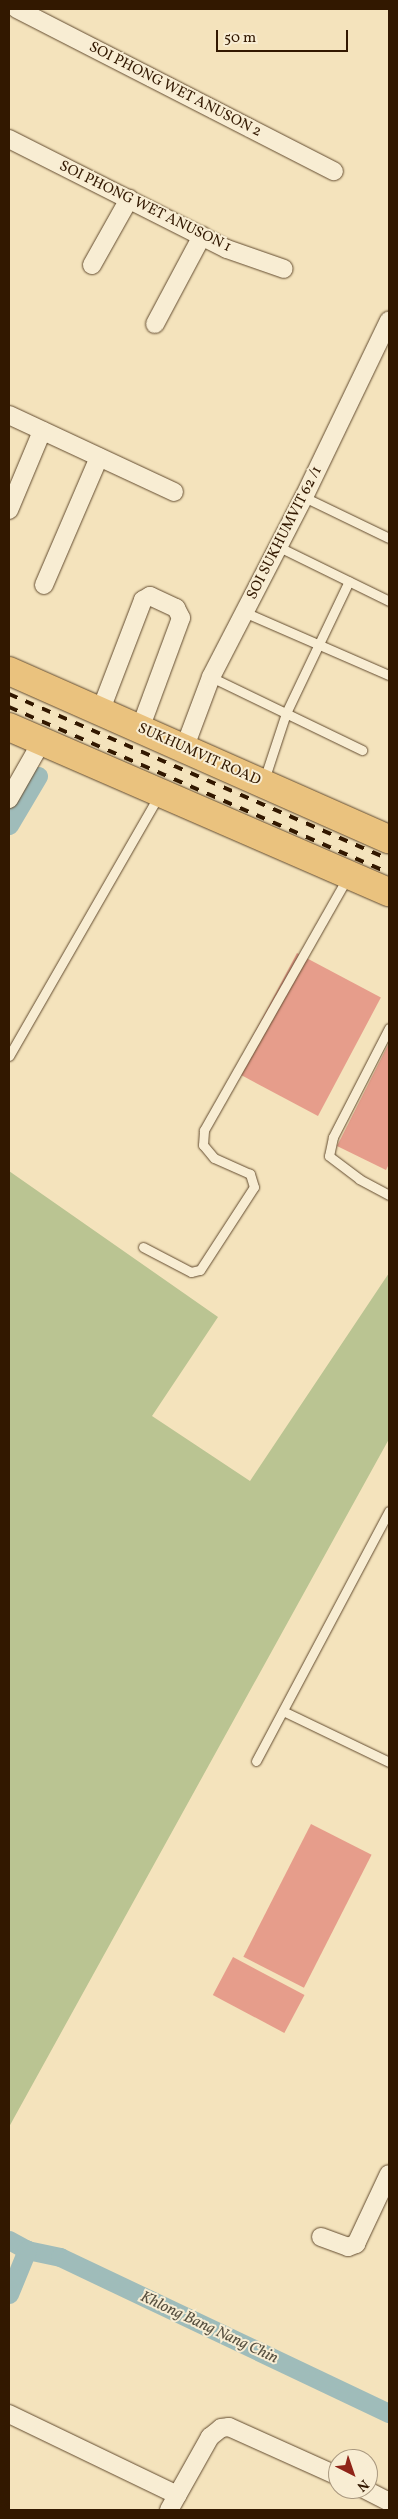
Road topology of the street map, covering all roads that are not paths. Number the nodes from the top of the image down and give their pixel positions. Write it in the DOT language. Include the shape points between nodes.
graph roads {
  1 [pos="17,9"];
  2 [pos="9,139"];
  3 [pos="334,171"];
  4 [pos="129,199"];
  5 [pos="202,236"];
  6 [pos="92,265"];
  7 [pos="284,269"];
  8 [pos="389,320"];
  9 [pos="155,324"];
  10 [pos="9,415"];
  11 [pos="42,431"];
  12 [pos="99,457"];
  13 [pos="174,492"];
  14 [pos="304,497"];
  15 [pos="9,510"];
  16 [pos="389,538"];
  17 [pos="279,547"];
  18 [pos="349,581"];
  19 [pos="44,585"];
  20 [pos="389,601"];
  21 [pos="244,612"];
  22 [pos="318,645"];
  23 [pos="9,671"];
  24 [pos="389,675"];
  25 [pos="211,677"];
  26 [pos="100,712"];
  27 [pos="286,713"];
  28 [pos="9,726"];
  29 [pos="140,729"];
  30 [pos="42,741"];
  31 [pos="184,749"];
  32 [pos="362,750"];
  33 [pos="263,783"];
  34 [pos="160,792"];
  35 [pos="9,799"];
  36 [pos="389,839"];
  37 [pos="349,874"];
  38 [pos="389,892"];
  39 [pos="389,1028"];
  40 [pos="9,1056"];
  41 [pos="389,1195"];
  42 [pos="143,1247"];
  43 [pos="389,1511"];
  44 [pos="283,1711"];
  45 [pos="256,1761"];
  46 [pos="389,1762"];
  47 [pos="389,2174"];
  48 [pos="321,2237"];
  49 [pos="9,2414"];
  50 [pos="328,2472"];
  51 [pos="173,2503"];
  1 -- 3 [label="street, SOI PHONG WET ANUSON 2"];
  2 -- 4 [label="street, SOI PHONG WET ANUSON 1"];
  4 -- 5 [label="street, SOI PHONG WET ANUSON 1"];
  4 -- 6 [label="street"];
  5 -- 7 [label="street, SOI PHONG WET ANUSON 1"];
  5 -- 9 [label="street"];
  8 -- 14 [label="street, SOI SUKHUMVIT 62 /1"];
  10 -- 11 [label="street"];
  11 -- 12 [label="street"];
  11 -- 15 [label="street"];
  12 -- 13 [label="street"];
  12 -- 19 [label="street"];
  14 -- 16 [label="lane"];
  14 -- 17 [label="street, SOI SUKHUMVIT 62 /1"];
  17 -- 18 [label="lane"];
  17 -- 21 [label="street, SOI SUKHUMVIT 62 /1"];
  18 -- 20 [label="lane"];
  18 -- 22 [label="lane"];
  21 -- 22 [label="lane"];
  21 -- 25 [label="street, SOI SUKHUMVIT 62 /1"];
  22 -- 24 [label="lane"];
  22 -- 27 [label="lane"];
  23 -- 26 [label="main road, SUKHUMVIT ROAD"];
  25 -- 27 [label="lane"];
  25 -- 31 [label="street, SOI SUKHUMVIT 62 /1"];
  26 -- 29 [label="main road, SUKHUMVIT ROAD"];
  26 -- 29 [label="street" via="143,600 150,596 176,608 181,618"];
  27 -- 32 [label="lane"];
  27 -- 33 [label="lane"];
  28 -- 30 [label="main road"];
  29 -- 31 [label="main road, SUKHUMVIT ROAD"];
  30 -- 34 [label="main road"];
  30 -- 35 [label="street"];
  31 -- 33 [label="main road, SUKHUMVIT ROAD"];
  33 -- 36 [label="main road, SUKHUMVIT ROAD"];
  34 -- 37 [label="main road"];
  34 -- 40 [label="lane"];
  37 -- 38 [label="main road"];
  37 -- 42 [label="lane" via="204,1130 203,1145 214,1158 250,1174 254,1187 200,1270 191,1272"];
  39 -- 41 [label="lane" via="333,1137 329,1156 359,1179"];
  43 -- 44 [label="lane"];
  44 -- 45 [label="lane"];
  44 -- 46 [label="lane"];
  47 -- 48 [label="street" via="356,2244 348,2247"];
  49 -- 51 [label="street"];
  50 -- 51 [label="street" via="229,2428 221,2428 210,2437"];
}
